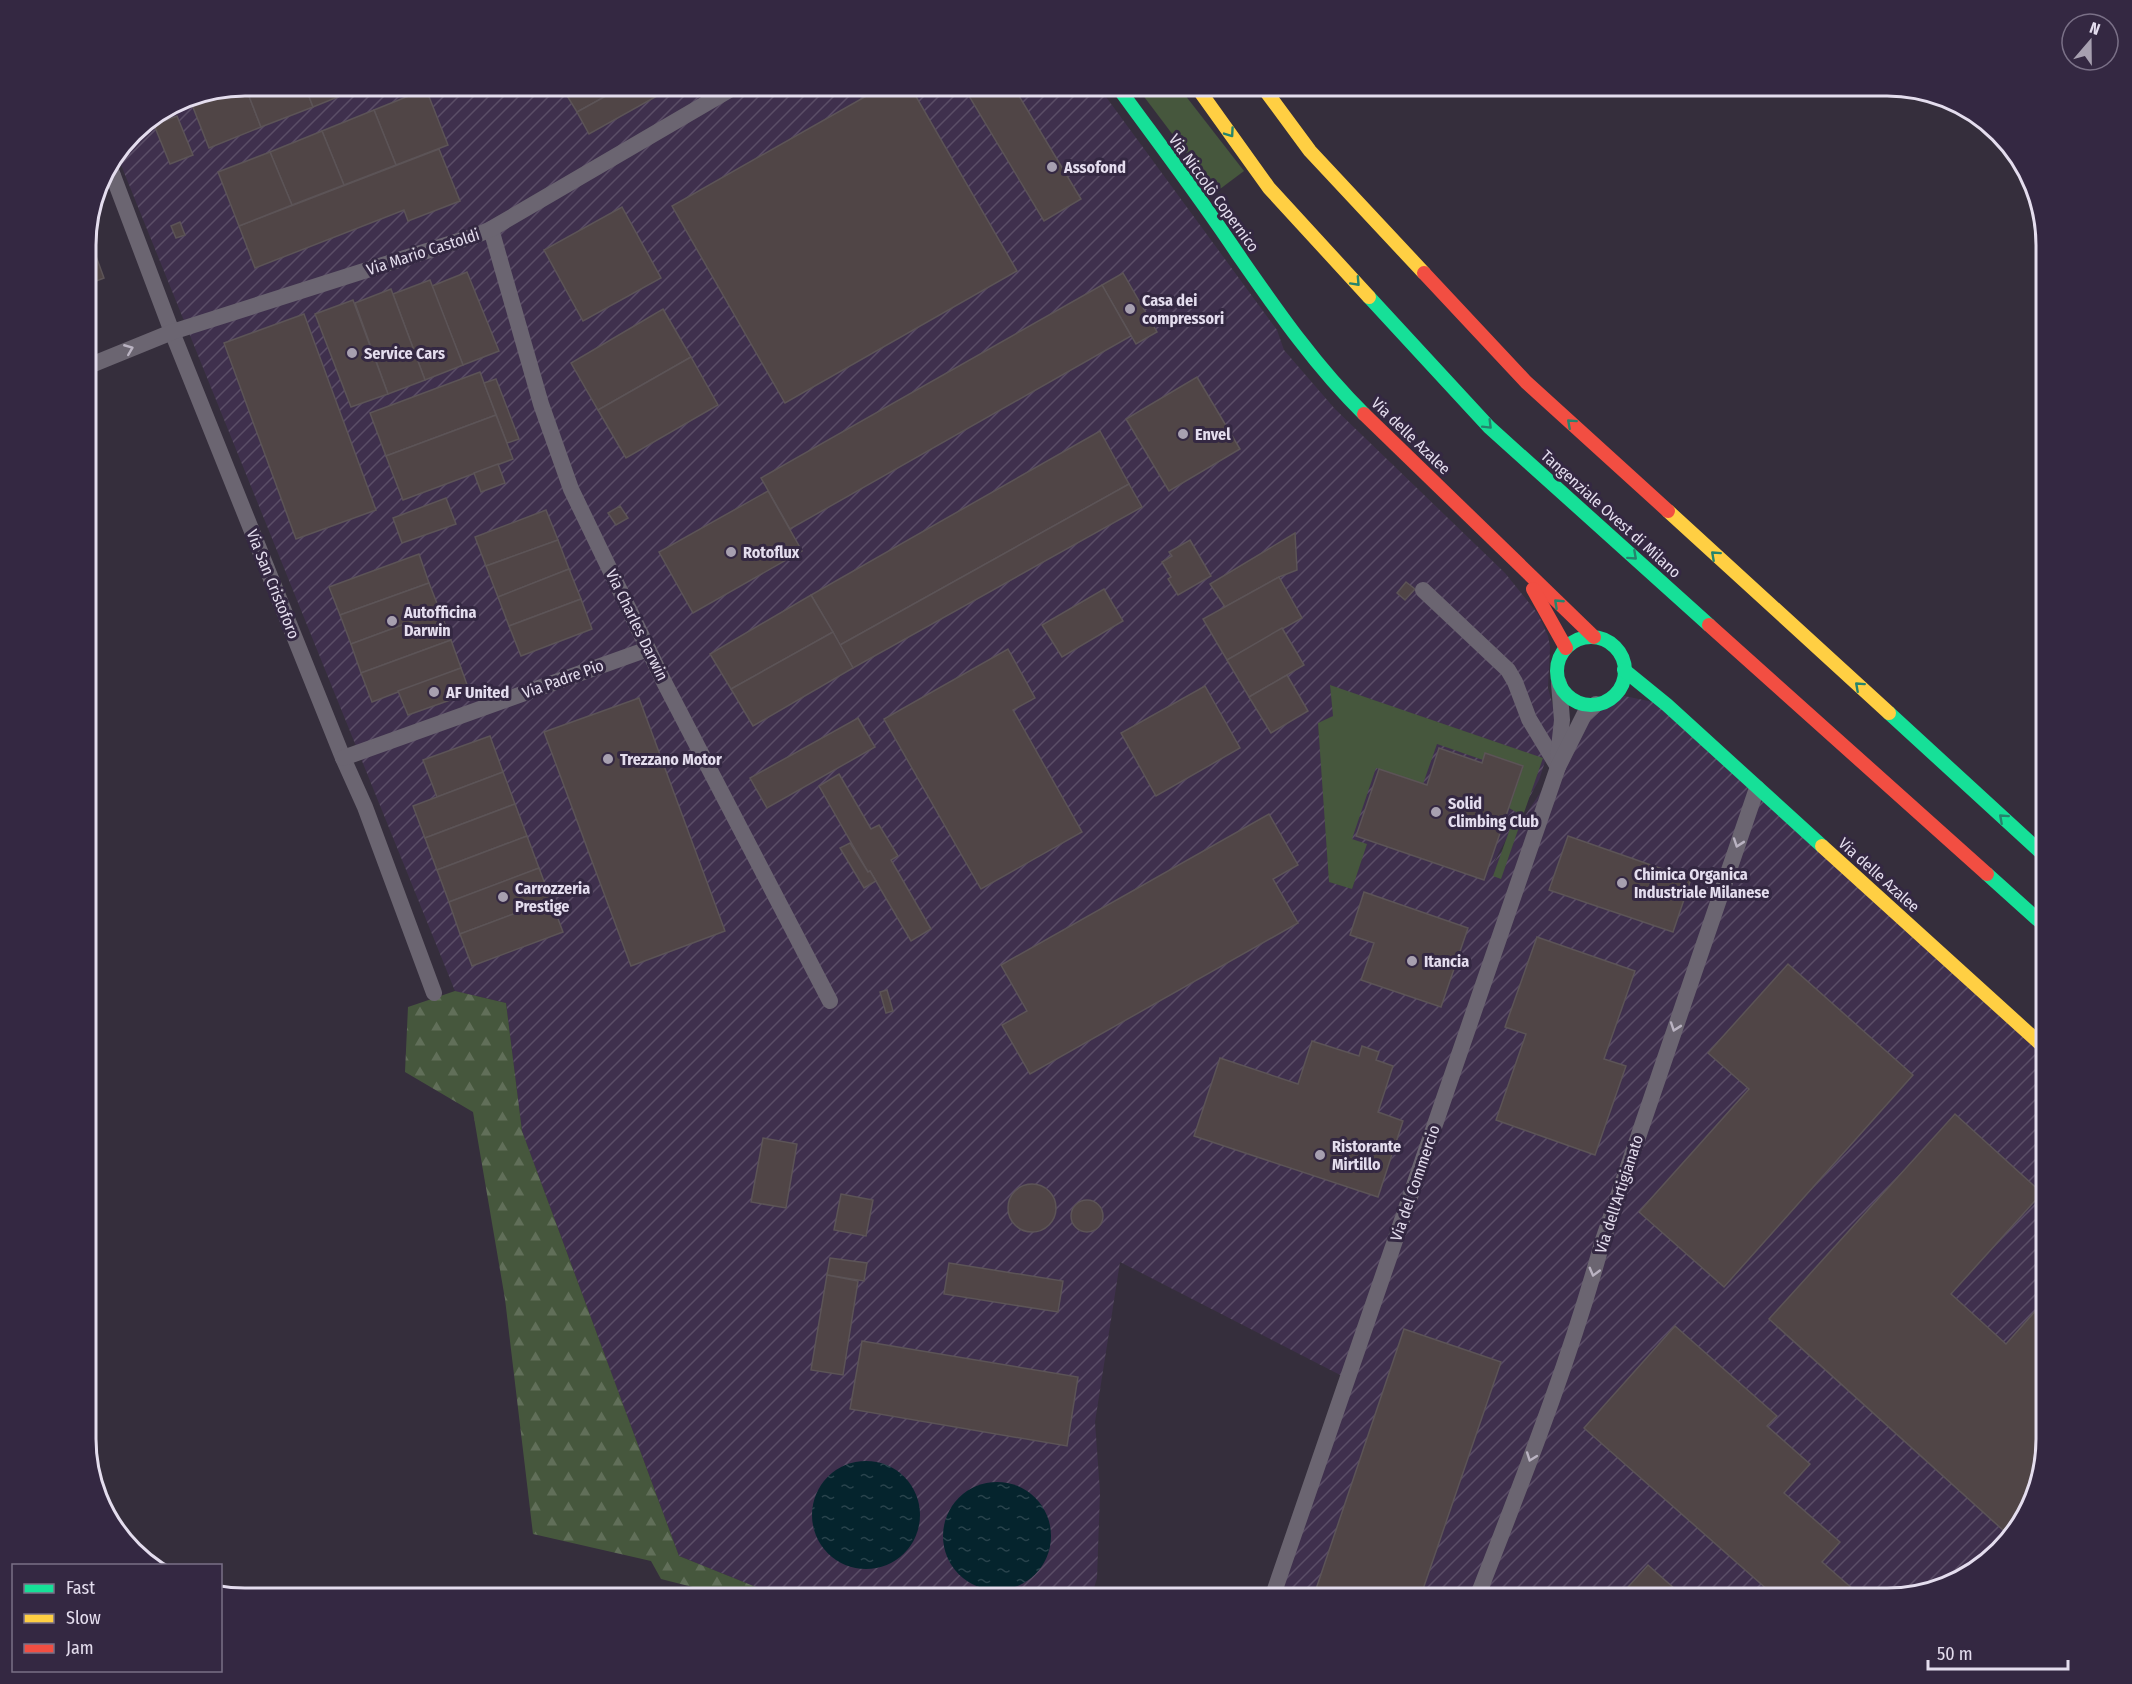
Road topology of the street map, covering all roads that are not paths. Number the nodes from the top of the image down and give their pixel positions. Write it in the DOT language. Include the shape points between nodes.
graph roads {
  1 [pos="719,96"];
  2 [pos="1124,96"];
  3 [pos="1203,96"];
  4 [pos="1269,96"];
  5 [pos="110,182"];
  6 [pos="491,229"];
  7 [pos="1284,320"];
  8 [pos="172,332"];
  9 [pos="96,363"];
  10 [pos="1522,568"];
  11 [pos="1423,590"];
  12 [pos="1594,637"];
  13 [pos="1566,648"];
  14 [pos="648,649"];
  15 [pos="1624,670"];
  16 [pos="1559,683"];
  17 [pos="1629,694"];
  18 [pos="1596,704"];
  19 [pos="1688,726"];
  20 [pos="343,758"];
  21 [pos="1558,767"];
  22 [pos="1757,788"];
  23 [pos="2036,848"];
  24 [pos="2036,918"];
  25 [pos="434,993"];
  26 [pos="830,1001"];
  27 [pos="2036,1040"];
  28 [pos="1276,1588"];
  29 [pos="1481,1588"];
  1 -- 6 [label="street, Via Mario Castoldi"];
  2 -- 7 [label="main road, Via Niccolò Copernico"];
  3 -- 24 [label="main road, Tangenziale Ovest di Milano, one-way" via="1269,188 1489,427"];
  23 -- 4 [label="main road, one-way" via="1526,382 1310,151"];
  5 -- 8 [label="street, Via San Cristoforo"];
  6 -- 8 [label="street, Via Mario Castoldi"];
  6 -- 14 [label="street, Via Charles Darwin" via="541,404 571,489"];
  7 -- 10 [label="main road, Via delle Azalee" via="1345,395"];
  9 -- 8 [label="street, Via Mario Castoldi, one-way"];
  8 -- 20 [label="street, Via San Cristoforo"];
  12 -- 10 [label="main road, Via delle Azalee, one-way"];
  10 -- 13 [label="main road, Via delle Azalee"];
  11 -- 21 [label="street" via="1508,670 1529,719"];
  12 -- 13 [label="main road" via="1574,641"];
  12 -- 15 [label="main road" via="1613,646"];
  13 -- 16 [label="main road" via="1557,664"];
  14 -- 20 [label="street, Via Padre Pio"];
  14 -- 26 [label="street, Via Charles Darwin"];
  15 -- 17 [label="main road" via="1623,680"];
  15 -- 19 [label="main road, Via delle Azalee"];
  16 -- 18 [label="main road" via="1574,700"];
  16 -- 21 [label="street, Via del Commercio" via="1562,720"];
  17 -- 18 [label="main road"];
  17 -- 19 [label="main road, Via delle Azalee"];
  18 -- 21 [label="street, Via del Commercio" via="1576,729"];
  19 -- 22 [label="main road, Via delle Azalee"];
  20 -- 25 [label="street, Via San Cristoforo"];
  21 -- 28 [label="street, Via del Commercio"];
  22 -- 27 [label="main road, Via delle Azalee"];
  22 -- 29 [label="street, Via dell'Artigianato, one-way" via="1542,1427"];
}
